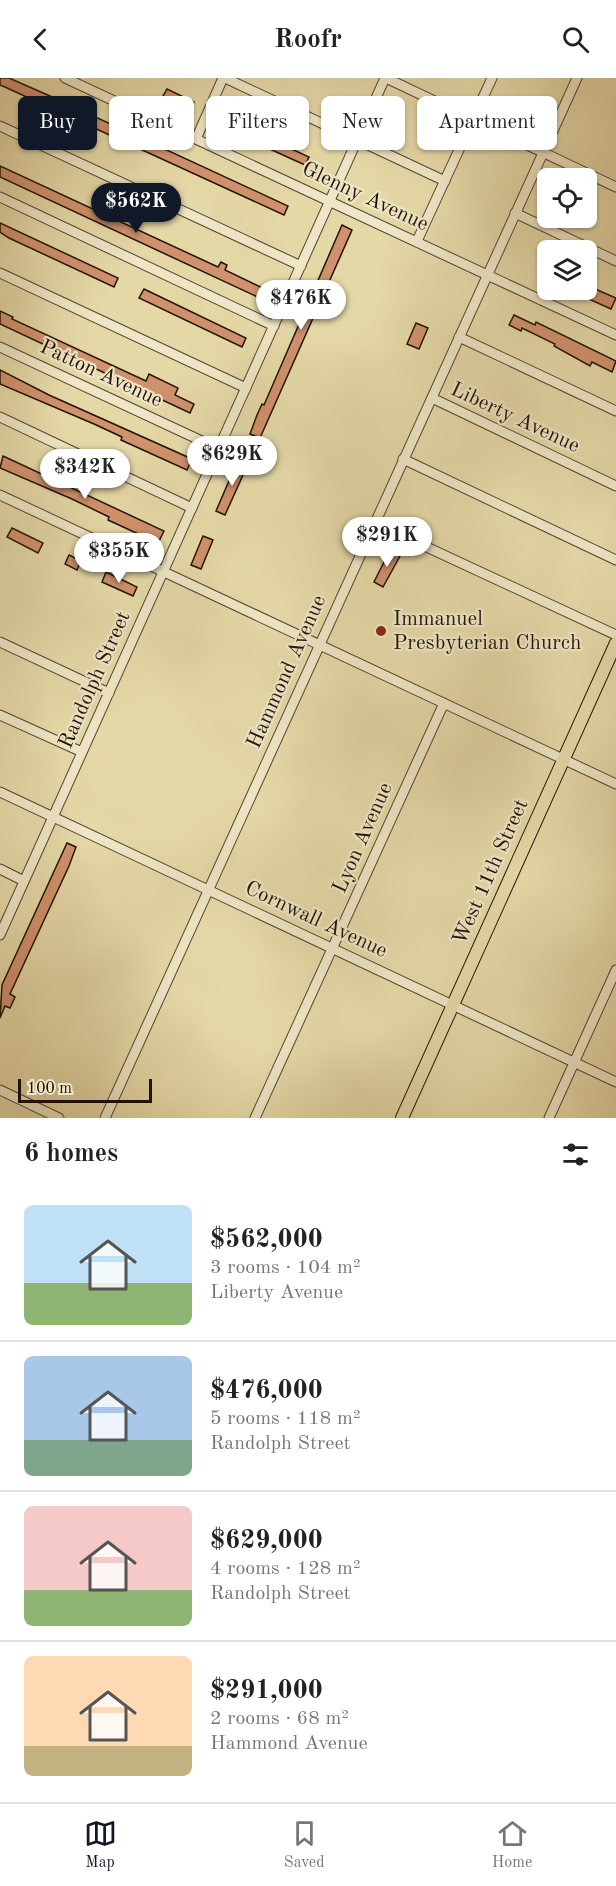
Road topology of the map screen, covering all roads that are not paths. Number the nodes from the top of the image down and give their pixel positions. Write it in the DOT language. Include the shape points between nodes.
graph roads {
  1 [pos="65,78"];
  2 [pos="224,78"];
  3 [pos="385,78"];
  4 [pos="492,78"];
  5 [pos="577,78"];
  6 [pos="377,96"];
  7 [pos="423,96"];
  8 [pos="484,96"];
  9 [pos="321,124"];
  10 [pos="0,126"];
  11 [pos="196,139"];
  12 [pos="353,150"];
  13 [pos="377,150"];
  14 [pos="460,150"];
  15 [pos="537,150"];
  16 [pos="543,153"];
  17 [pos="445,181"];
  18 [pos="616,187"];
  19 [pos="0,197"];
  20 [pos="330,201"];
  21 [pos="515,213"];
  22 [pos="417,241"];
  23 [pos="616,261"];
  24 [pos="301,267"];
  25 [pos="0,273"];
  26 [pos="488,274"];
  27 [pos="274,326"];
  28 [pos="616,335"];
  29 [pos="459,337"];
  30 [pos="0,346"];
  31 [pos="246,388"];
  32 [pos="432,398"];
  33 [pos="616,411"];
  34 [pos="0,417"];
  35 [pos="219,448"];
  36 [pos="403,459"];
  37 [pos="616,486"];
  38 [pos="0,495"];
  39 [pos="192,508"];
  40 [pos="375,523"];
  41 [pos="616,560"];
  42 [pos="163,572"];
  43 [pos="616,635"];
  44 [pos="0,642"];
  45 [pos="616,643"];
  46 [pos="320,645"];
  47 [pos="109,693"];
  48 [pos="444,703"];
  49 [pos="0,715"];
  50 [pos="82,752"];
  51 [pos="563,759"];
  52 [pos="616,784"];
  53 [pos="0,792"];
  54 [pos="53,817"];
  55 [pos="0,869"];
  56 [pos="24,880"];
  57 [pos="208,890"];
  58 [pos="0,935"];
  59 [pos="332,948"];
  60 [pos="616,970"];
  61 [pos="452,1005"];
  62 [pos="574,1062"];
  63 [pos="616,1082"];
  64 [pos="0,1090"];
  65 [pos="59,1118"];
  66 [pos="105,1118"];
  67 [pos="255,1118"];
  68 [pos="402,1118"];
  69 [pos="549,1118"];
  1 -- 11 [label="street, Glenny Avenue"];
  2 -- 9 [label="street"];
  2 -- 11 [label="street"];
  3 -- 6 [label="street, Randolph Street"];
  3 -- 7 [label="street"];
  4 -- 8 [label="street"];
  5 -- 16 [label="street, Hammond Avenue"];
  10 -- 24 [label="street"];
  11 -- 20 [label="street, Glenny Avenue"];
  12 -- 20 [label="street, Randolph Street"];
  13 -- 17 [label="street"];
  14 -- 17 [label="street"];
  15 -- 16 [label="street"];
  16 -- 18 [label="street"];
  16 -- 21 [label="street, Hammond Avenue"];
  17 -- 22 [label="street"];
  19 -- 27 [label="street"];
  20 -- 22 [label="street, Glenny Avenue"];
  20 -- 24 [label="street, Randolph Street"];
  21 -- 23 [label="street"];
  21 -- 26 [label="street, Hammond Avenue"];
  22 -- 26 [label="street, Glenny Avenue"];
  24 -- 27 [label="street, Randolph Street"];
  25 -- 31 [label="street"];
  26 -- 28 [label="street, Glenny Avenue"];
  26 -- 29 [label="street, Hammond Avenue"];
  27 -- 31 [label="street, Randolph Street"];
  29 -- 32 [label="street, Hammond Avenue"];
  29 -- 33 [label="street"];
  30 -- 35 [label="street, Patton Avenue"];
  31 -- 35 [label="street, Randolph Street"];
  32 -- 36 [label="street, Hammond Avenue"];
  32 -- 37 [label="street, Liberty Avenue"];
  34 -- 39 [label="street"];
  35 -- 39 [label="street, Randolph Street"];
  36 -- 40 [label="street, Hammond Avenue"];
  36 -- 41 [label="street"];
  38 -- 42 [label="street"];
  39 -- 42 [label="street, Randolph Street"];
  40 -- 43 [label="street"];
  40 -- 46 [label="street, Hammond Avenue"];
  42 -- 46 [label="street"];
  42 -- 47 [label="street, Randolph Street"];
  44 -- 47 [label="street"];
  45 -- 51 [label="main road, West 11th Street"];
  46 -- 48 [label="street"];
  46 -- 57 [label="street, Hammond Avenue"];
  47 -- 50 [label="street, Randolph Street"];
  48 -- 51 [label="street"];
  48 -- 59 [label="street, Lyon Avenue"];
  49 -- 50 [label="street"];
  50 -- 54 [label="street, Randolph Street"];
  51 -- 52 [label="street"];
  51 -- 61 [label="main road, West 11th Street"];
  53 -- 54 [label="street, Cornwall Avenue"];
  54 -- 56 [label="street, Randolph Street"];
  54 -- 57 [label="street, Cornwall Avenue"];
  55 -- 56 [label="street"];
  56 -- 58 [label="street, Randolph Street"];
  57 -- 59 [label="street, Cornwall Avenue"];
  57 -- 66 [label="street, Hammond Avenue"];
  59 -- 61 [label="street, Cornwall Avenue"];
  59 -- 67 [label="street, Lyon Avenue"];
  60 -- 62 [label="street"];
  61 -- 62 [label="street, Cornwall Avenue"];
  61 -- 68 [label="main road, West 11th Street"];
  62 -- 63 [label="street, Cornwall Avenue"];
  62 -- 69 [label="street"];
  64 -- 65 [label="street"];
}
